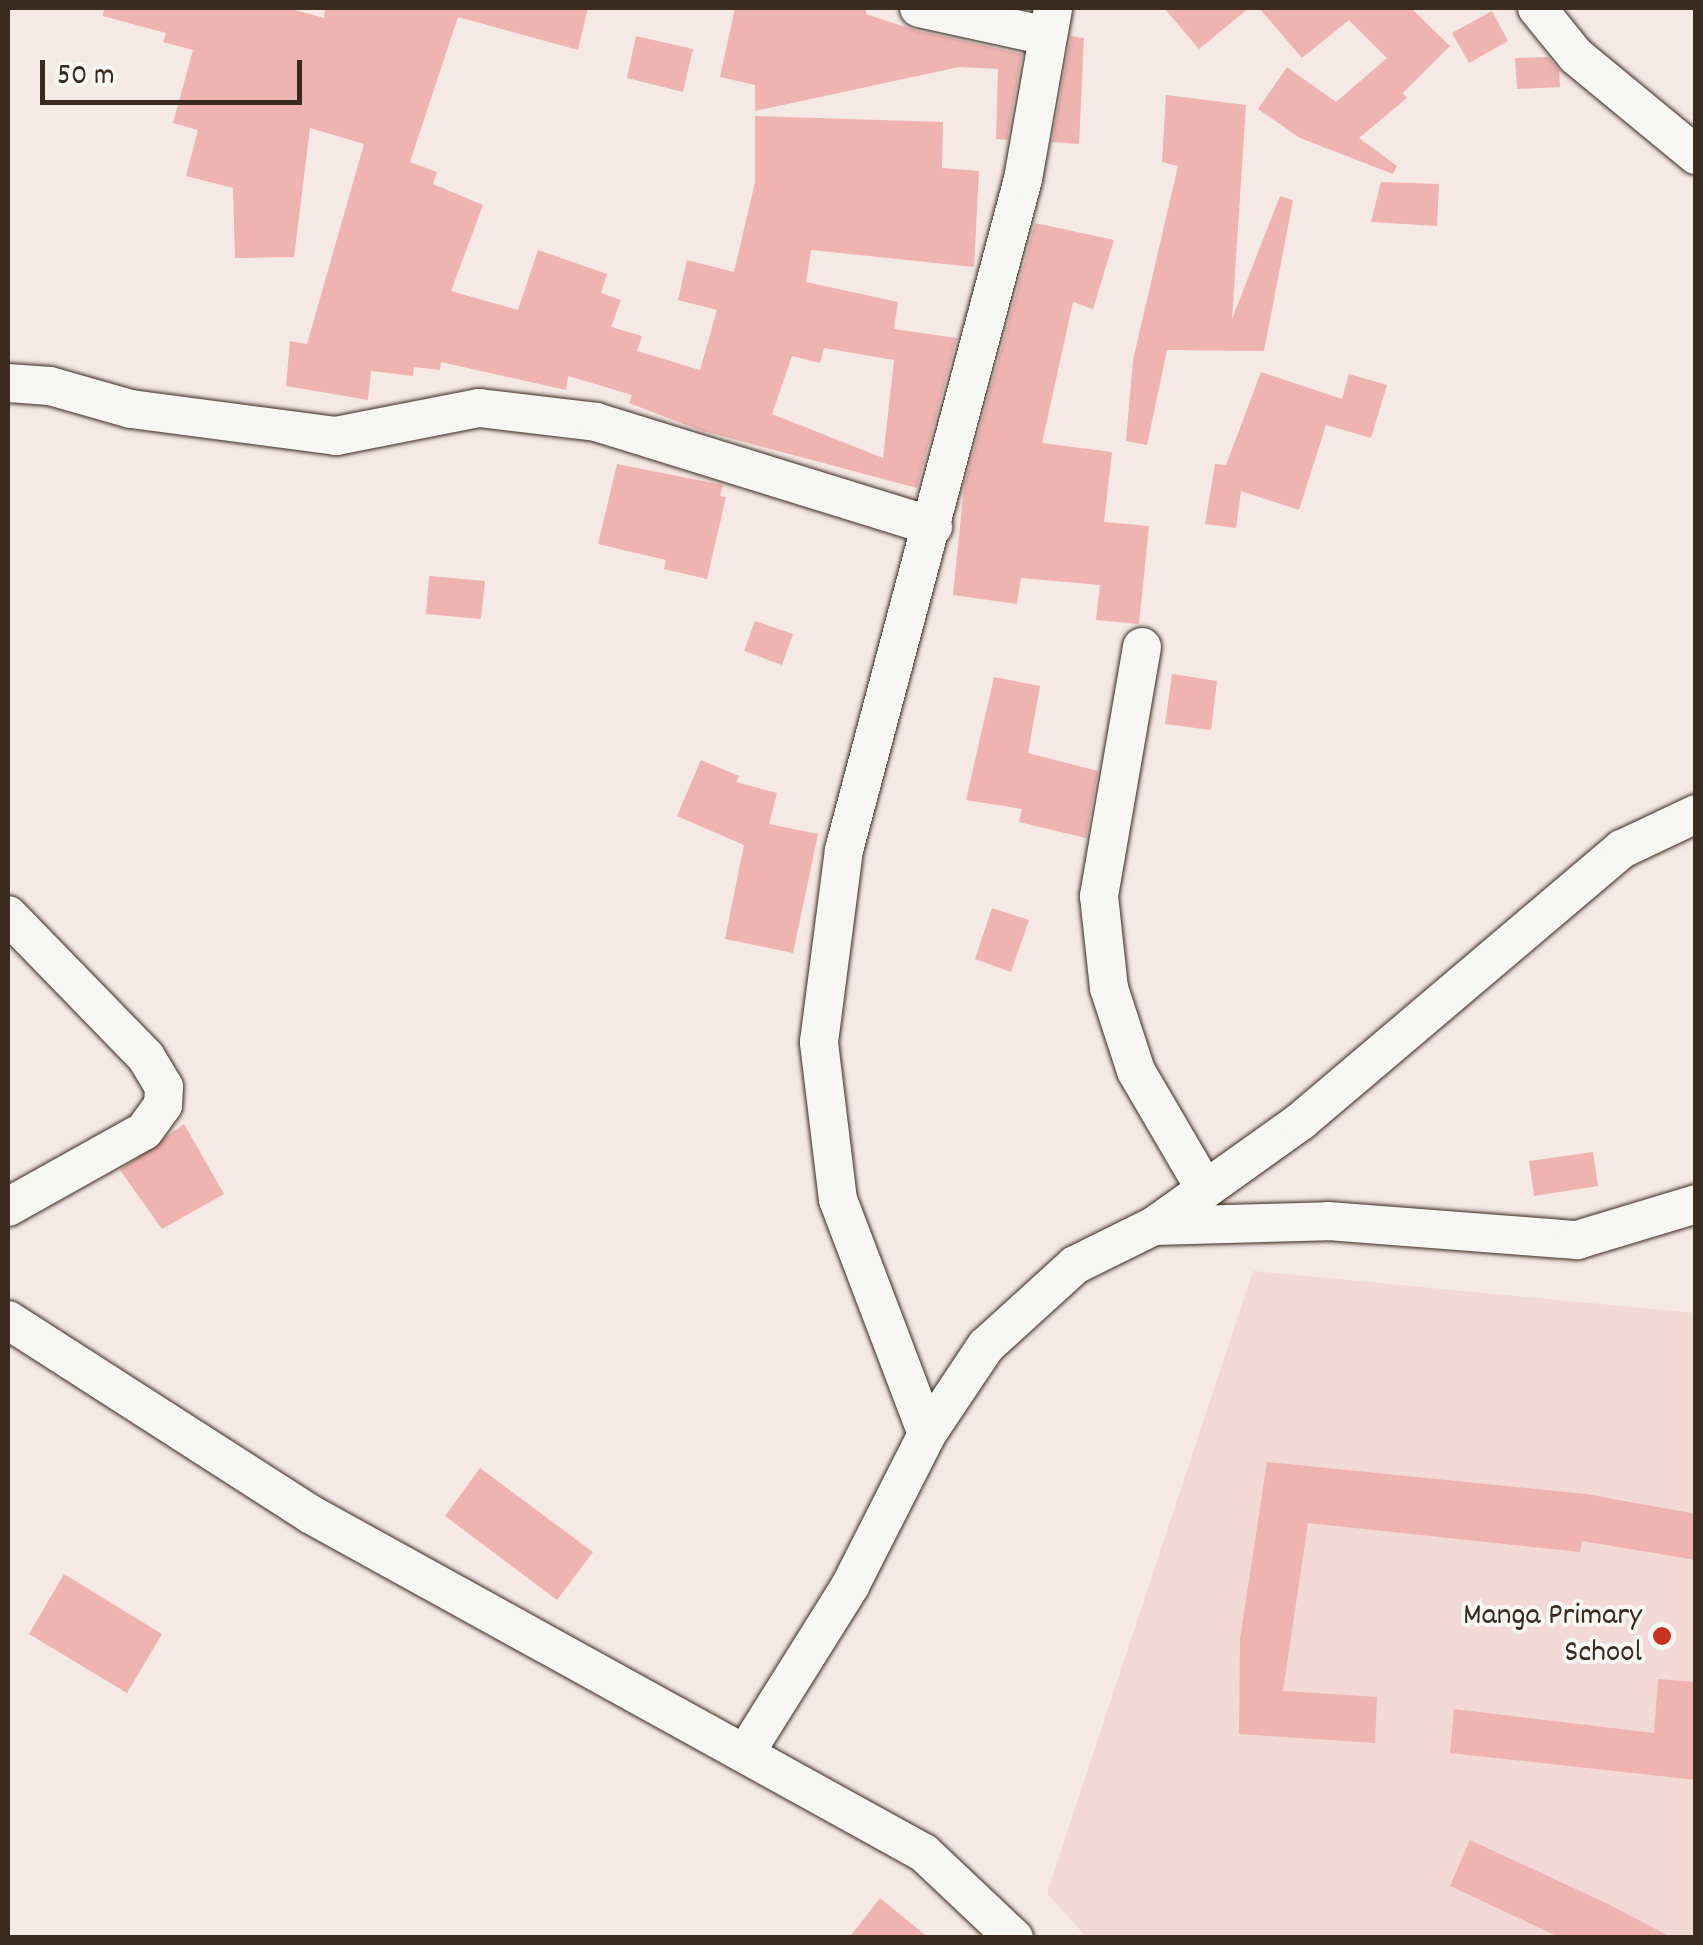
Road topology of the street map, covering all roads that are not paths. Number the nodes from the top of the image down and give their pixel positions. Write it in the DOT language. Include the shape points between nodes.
graph roads {
  1 [pos="919,8"];
  2 [pos="1537,8"];
  3 [pos="1048,21"];
  4 [pos="1696,155"];
  5 [pos="8,383"];
  6 [pos="933,526"];
  7 [pos="1142,647"];
  8 [pos="1696,814"];
  9 [pos="8,915"];
  10 [pos="1205,1189"];
  11 [pos="1696,1204"];
  12 [pos="8,1207"];
  13 [pos="1154,1226"];
  14 [pos="8,1320"];
  15 [pos="927,1434"];
  16 [pos="746,1752"];
  17 [pos="1014,1938"];
  1 -- 3 [label="street"];
  2 -- 4 [label="street" via="1576,56"];
  3 -- 6 [label="street" via="1022,179"];
  5 -- 6 [label="street" via="50,386 131,410 336,436 479,408 596,422"];
  6 -- 15 [label="street" via="844,850 819,1042 838,1200"];
  7 -- 10 [label="street" via="1099,896 1109,988 1136,1071"];
  8 -- 10 [label="street" via="1622,849 1302,1121"];
  9 -- 12 [label="street" via="146,1058 164,1087 163,1105 144,1130"];
  10 -- 13 [label="street"];
  11 -- 13 [label="street" via="1577,1240 1328,1221"];
  13 -- 15 [label="street" via="1075,1265 986,1346"];
  14 -- 16 [label="street" via="310,1514"];
  15 -- 16 [label="street" via="850,1586"];
  16 -- 17 [label="street" via="924,1853"];
}
